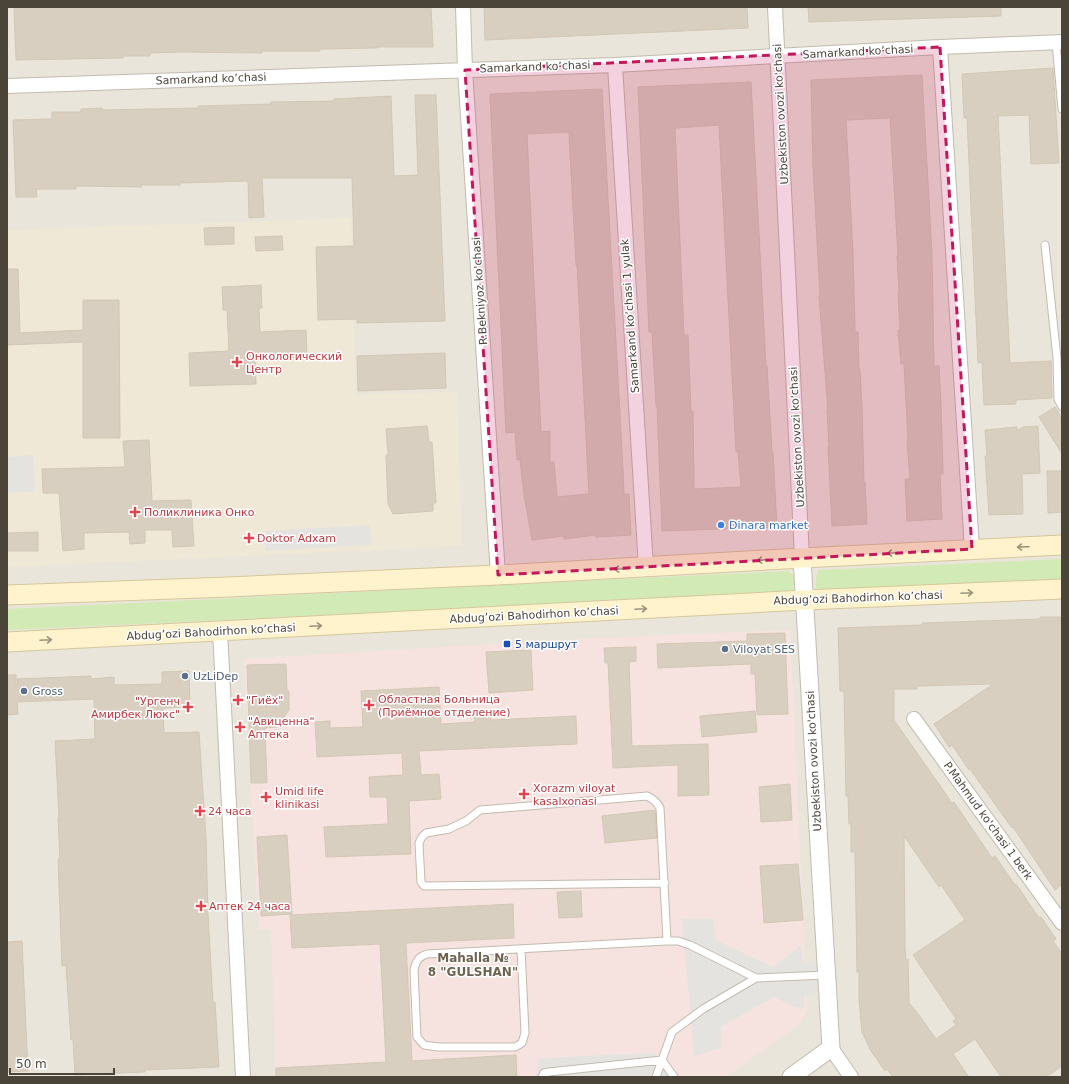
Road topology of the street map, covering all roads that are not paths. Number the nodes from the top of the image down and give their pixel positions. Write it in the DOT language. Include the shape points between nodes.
graph roads {
  1 [pos="463,7"];
  2 [pos="775,7"];
  3 [pos="1059,42"];
  4 [pos="940,47"];
  5 [pos="778,56"];
  6 [pos="615,65"];
  7 [pos="465,70"];
  8 [pos="7,86"];
  9 [pos="1062,109"];
  10 [pos="1045,245"];
  11 [pos="1062,407"];
  12 [pos="1062,545"];
  13 [pos="972,549"];
  14 [pos="802,558"];
  15 [pos="646,567"];
  16 [pos="498,575"];
  17 [pos="1062,589"];
  18 [pos="7,595"];
  19 [pos="804,600"];
  20 [pos="220,631"];
  21 [pos="7,642"];
  22 [pos="914,719"];
  23 [pos="665,884"];
  24 [pos="1062,923"];
  25 [pos="667,941"];
  26 [pos="521,949"];
  27 [pos="827,975"];
  28 [pos="756,978"];
  29 [pos="831,1048"];
  30 [pos="662,1060"];
  31 [pos="243,1077"];
  32 [pos="542,1077"];
  33 [pos="656,1077"];
  34 [pos="674,1077"];
  35 [pos="791,1077"];
  36 [pos="851,1077"];
  1 -- 7 [label="street, R.Bekniyoz ko'chasi"];
  2 -- 5 [label="street, Uzbekiston ovozi ko'chasi"];
  3 -- 4 [label="street, Samarkand ko’chasi"];
  3 -- 9 [label="lane"];
  4 -- 5 [label="street, Samarkand ko’chasi"];
  4 -- 13 [label="street"];
  5 -- 6 [label="street, Samarkand ko’chasi"];
  5 -- 14 [label="street, Uzbekiston ovozi ko'chasi"];
  6 -- 7 [label="street, Samarkand ko’chasi"];
  6 -- 15 [label="street, Samarkand ko’chasi 1 yulak"];
  7 -- 8 [label="street, Samarkand ko’chasi"];
  7 -- 16 [label="street, R.Bekniyoz ko'chasi"];
  10 -- 11 [label="lane" via="1057,358 1058,399"];
  12 -- 13 [label="main road, one-way"];
  13 -- 14 [label="main road, one-way"];
  14 -- 15 [label="main road, one-way"];
  14 -- 19 [label="street, Uzbekiston ovozi ko'chasi"];
  15 -- 16 [label="main road, one-way"];
  16 -- 18 [label="main road"];
  19 -- 17 [label="main road, Abdug’ozi Bahodirhon ko’chasi, one-way"];
  20 -- 19 [label="main road, Abdug’ozi Bahodirhon ko’chasi, one-way"];
  19 -- 27 [label="street, Uzbekiston ovozi ko'chasi"];
  21 -- 20 [label="main road, Abdug’ozi Bahodirhon ko’chasi, one-way"];
  20 -- 31 [label="street"];
  22 -- 24 [label="street, P.Mahmud ko'chasi 1 berk"];
  23 -- 23 [label="lane" via="424,886 421,882 420,843 426,833 449,829 466,821 480,810 647,796 660,808"];
  23 -- 25 [label="lane"];
  25 -- 26 [label="lane"];
  25 -- 28 [label="lane" via="690,945"];
  26 -- 26 [label="lane" via="525,1033 522,1043 515,1046 424,1045 417,1037 414,970 420,956"];
  27 -- 28 [label="lane"];
  27 -- 29 [label="street, Uzbekiston ovozi ko'chasi"];
  28 -- 30 [label="lane" via="703,1009 672,1032"];
  29 -- 35 [label="street"];
  29 -- 36 [label="street"];
  30 -- 32 [label="lane" via="549,1072 544,1073"];
  30 -- 33 [label="lane"];
  30 -- 34 [label="lane"];
}
